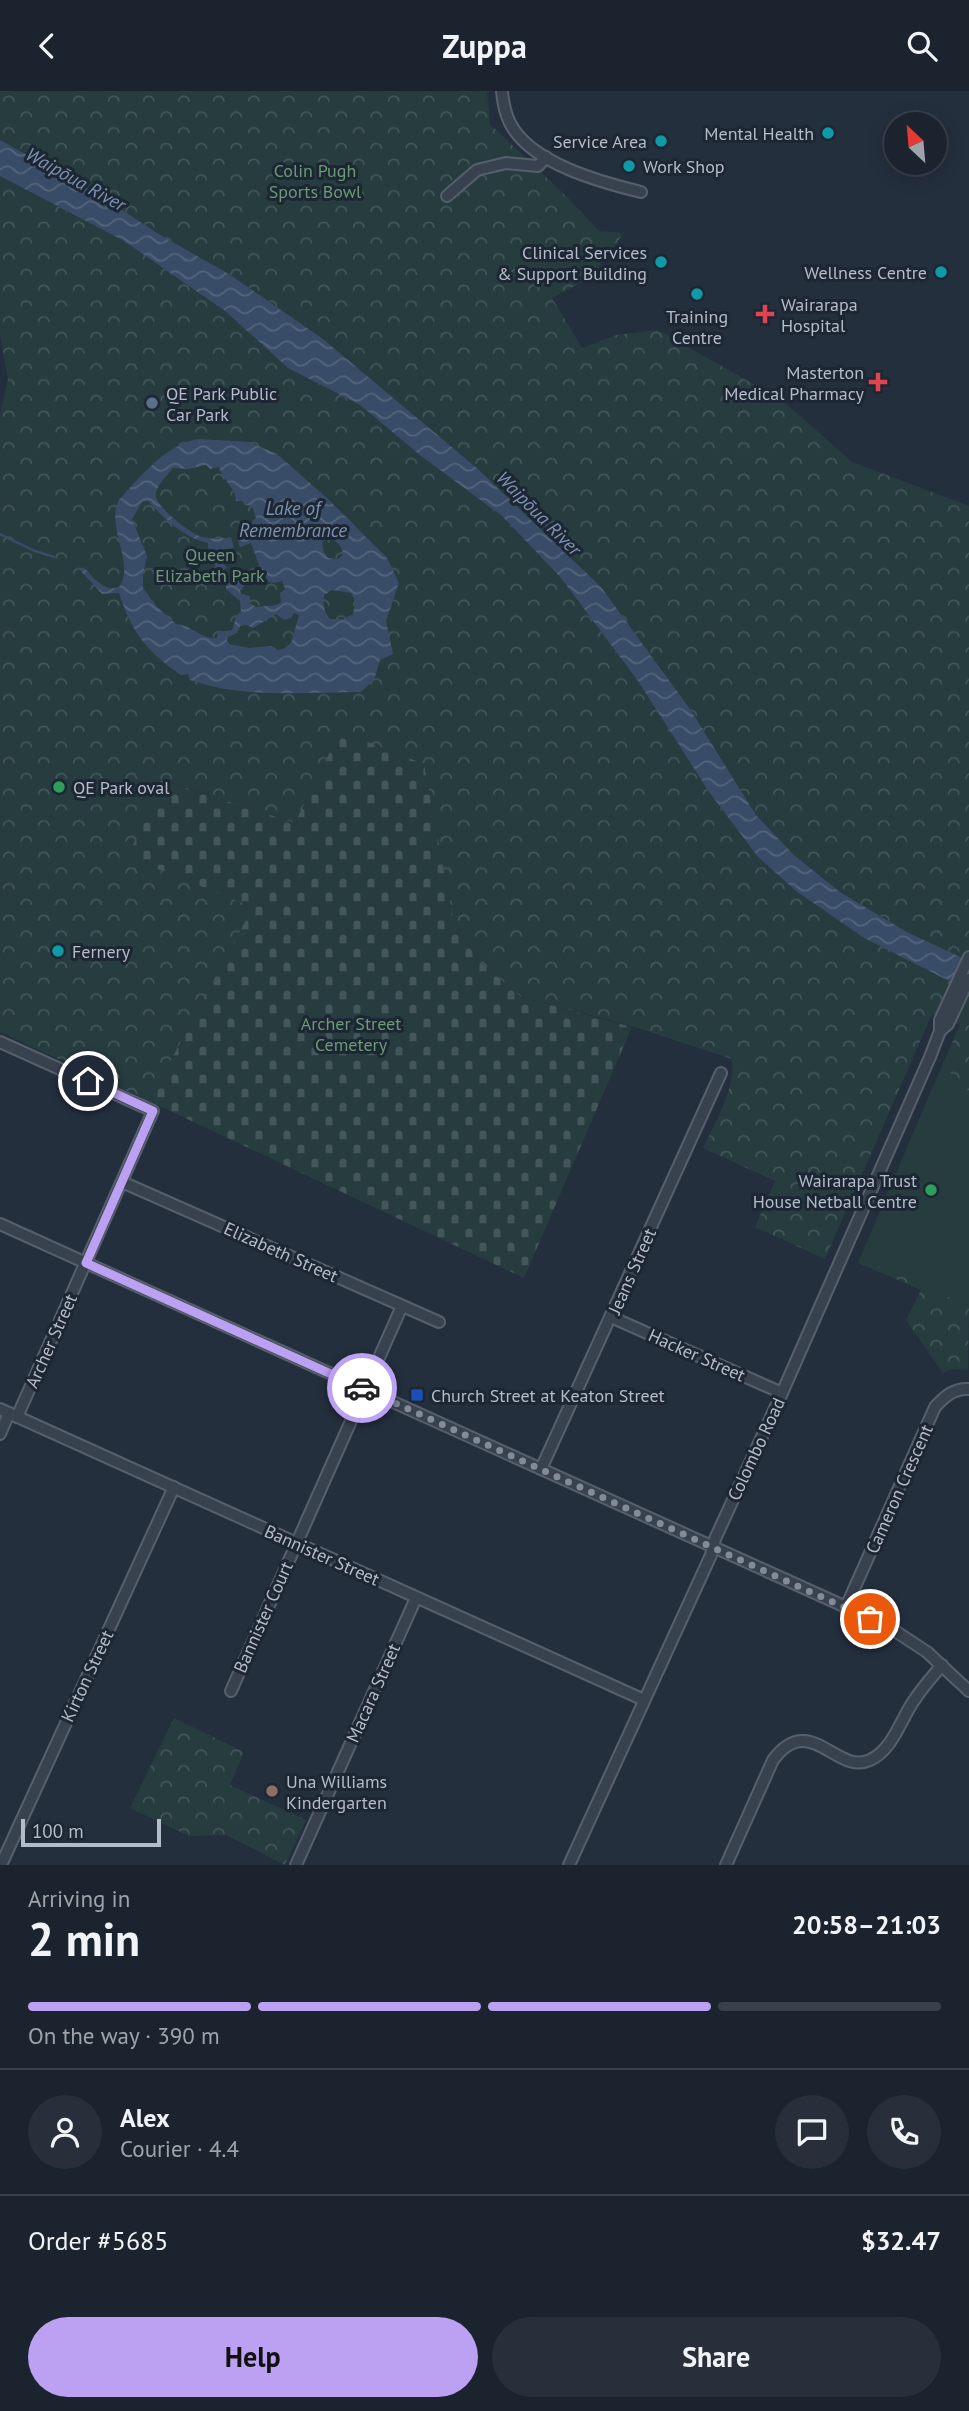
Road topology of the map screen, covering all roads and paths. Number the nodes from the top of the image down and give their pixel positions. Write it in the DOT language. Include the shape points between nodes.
graph roads {
  1 [pos="502,91"];
  2 [pos="546,157"];
  3 [pos="641,193"];
  4 [pos="447,196"];
  5 [pos="969,957"];
  6 [pos="969,979"];
  7 [pos="943,1025"];
  8 [pos="0,1042"];
  9 [pos="721,1073"];
  10 [pos="122,1182"];
  11 [pos="0,1224"];
  12 [pos="86,1263"];
  13 [pos="402,1306"];
  14 [pos="611,1317"];
  15 [pos="439,1322"];
  16 [pos="969,1389"];
  17 [pos="366,1390"];
  18 [pos="782,1393"];
  19 [pos="9,1413"];
  20 [pos="0,1434"];
  21 [pos="541,1469"];
  22 [pos="173,1487"];
  23 [pos="296,1543"];
  24 [pos="713,1547"];
  25 [pos="416,1598"];
  26 [pos="846,1607"];
  27 [pos="942,1665"];
  28 [pos="231,1691"];
  29 [pos="969,1691"];
  30 [pos="644,1700"];
  31 [pos="1,1865"];
  32 [pos="296,1865"];
  33 [pos="569,1865"];
  34 [pos="726,1865"];
  1 -- 2 [label="street" via="513,128"];
  2 -- 3 [label="street" via="586,178"];
  2 -- 4 [label="street" via="538,166 506,163 477,170"];
  5 -- 7 [label="street, Colombo Road"];
  6 -- 7 [label="street, Colombo Road"];
  7 -- 18 [label="street, Colombo Road"];
  8 -- 10 [label="street, Archer Street" via="153,1111"];
  9 -- 14 [label="street, Jeans Street"];
  10 -- 12 [label="street, Archer Street"];
  10 -- 13 [label="street, Elizabeth Street"];
  11 -- 12 [label="street"];
  12 -- 17 [label="street"];
  12 -- 19 [label="street, Archer Street"];
  13 -- 15 [label="street, Elizabeth Street"];
  13 -- 17 [label="street, Bannister Court"];
  14 -- 18 [label="street, Hacker Street"];
  14 -- 21 [label="street, Jeans Street"];
  16 -- 26 [label="street, Cameron Crescent" via="947,1395 935,1407"];
  17 -- 21 [label="street"];
  17 -- 23 [label="street, Bannister Court"];
  18 -- 24 [label="street, Colombo Road"];
  19 -- 20 [label="street, Archer Street"];
  19 -- 22 [label="street, Bannister Street"];
  21 -- 24 [label="street"];
  22 -- 23 [label="street, Bannister Street"];
  22 -- 31 [label="street, Kirton Street"];
  23 -- 25 [label="street, Bannister Street"];
  23 -- 28 [label="street, Bannister Court"];
  24 -- 26 [label="street"];
  24 -- 30 [label="street, Colombo Road"];
  25 -- 30 [label="street, Bannister Street"];
  25 -- 32 [label="street, Macara Street"];
  26 -- 27 [label="street" via="895,1631"];
  27 -- 29 [label="street"];
  27 -- 34 [label="street" via="914,1699 888,1745 868,1762 854,1762 809,1742 794,1741 782,1747"];
  30 -- 33 [label="street, Colombo Road"];
}
